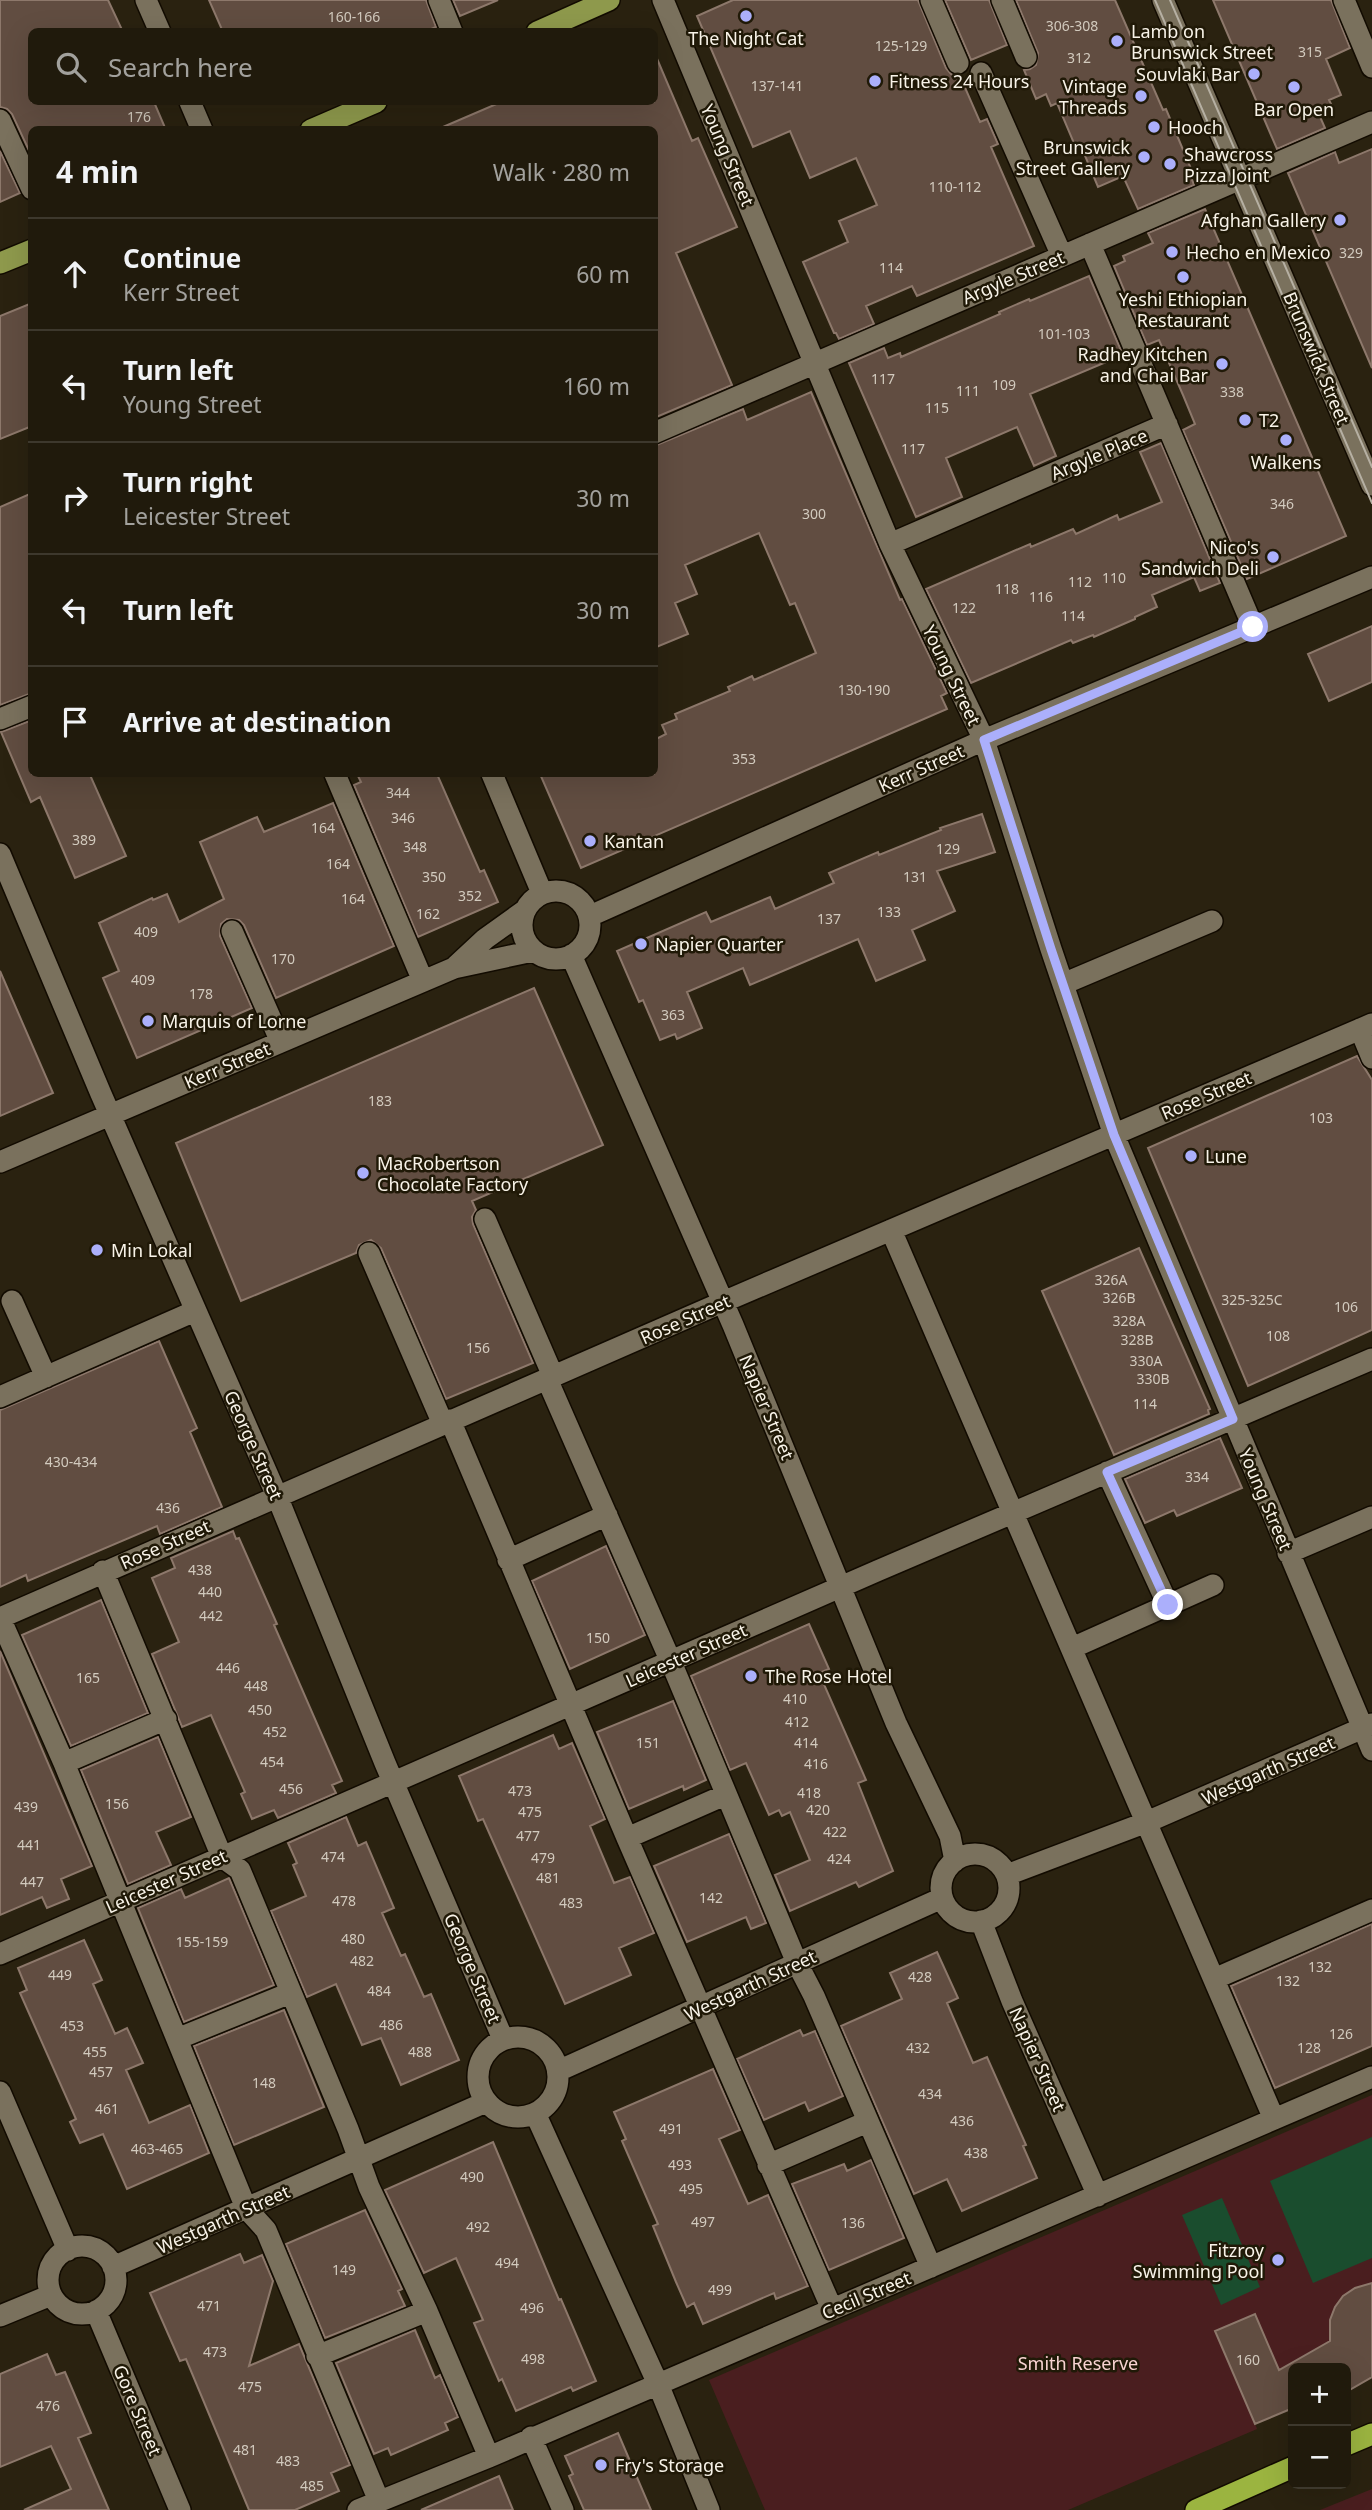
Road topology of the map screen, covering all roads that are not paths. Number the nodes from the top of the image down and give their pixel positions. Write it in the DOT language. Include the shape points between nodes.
graph roads {
  1 [pos="146,0"];
  2 [pos="439,0"];
  3 [pos="609,0"];
  4 [pos="663,0"];
  5 [pos="931,0"];
  6 [pos="1002,0"];
  7 [pos="1163,0"];
  8 [pos="1344,0"];
  9 [pos="158,28"];
  10 [pos="451,28"];
  11 [pos="546,28"];
  12 [pos="1026,57"];
  13 [pos="958,63"];
  14 [pos="1372,67"];
  15 [pos="981,73"];
  16 [pos="191,105"];
  17 [pos="369,105"];
  18 [pos="0,120"];
  19 [pos="1372,122"];
  20 [pos="200,126"];
  21 [pos="320,126"];
  22 [pos="1240,179"];
  23 [pos="28,180"];
  24 [pos="1090,244"];
  25 [pos="28,252"];
  26 [pos="1062,256"];
  27 [pos="0,263"];
  28 [pos="815,363"];
  29 [pos="1167,424"];
  30 [pos="658,431"];
  31 [pos="1372,485"];
  32 [pos="890,544"];
  33 [pos="1372,577"];
  34 [pos="1253,627"];
  35 [pos="28,708"];
  36 [pos="0,719"];
  37 [pos="984,740"];
  38 [pos="336,777"];
  39 [pos="493,777"];
  40 [pos="0,854"];
  41 [pos="542,893"];
  42 [pos="524,911"];
  43 [pos="590,916"];
  44 [pos="1212,921"];
  45 [pos="232,931"];
  46 [pos="533,951"];
  47 [pos="572,956"];
  48 [pos="454,968"];
  49 [pos="423,981"];
  50 [pos="1063,984"];
  51 [pos="1366,1027"];
  52 [pos="281,1042"];
  53 [pos="1372,1058"];
  54 [pos="110,1115"];
  55 [pos="1114,1135"];
  56 [pos="0,1162"];
  57 [pos="485,1219"];
  58 [pos="891,1230"];
  59 [pos="369,1253"];
  60 [pos="12,1301"];
  61 [pos="723,1302"];
  62 [pos="195,1311"];
  63 [pos="1372,1359"];
  64 [pos="46,1377"];
  65 [pos="550,1377"];
  66 [pos="0,1397"];
  67 [pos="1233,1419"];
  68 [pos="446,1422"];
  69 [pos="1107,1472"];
  70 [pos="277,1496"];
  71 [pos="1012,1513"];
  72 [pos="607,1515"];
  73 [pos="1372,1517"];
  74 [pos="1288,1553"];
  75 [pos="508,1560"];
  76 [pos="103,1571"];
  77 [pos="1213,1586"];
  78 [pos="842,1587"];
  79 [pos="1168,1605"];
  80 [pos="0,1618"];
  81 [pos="1072,1648"];
  82 [pos="671,1662"];
  83 [pos="571,1705"];
  84 [pos="166,1719"];
  85 [pos="1367,1726"];
  86 [pos="1372,1750"];
  87 [pos="64,1763"];
  88 [pos="394,1782"];
  89 [pos="725,1795"];
  90 [pos="1147,1822"];
  91 [pos="627,1838"];
  92 [pos="222,1857"];
  93 [pos="955,1861"];
  94 [pos="1006,1875"];
  95 [pos="942,1898"];
  96 [pos="121,1901"];
  97 [pos="1372,1910"];
  98 [pos="981,1921"];
  99 [pos="0,1954"];
  100 [pos="797,1963"];
  101 [pos="1214,1979"];
  102 [pos="290,1993"];
  103 [pos="701,2007"];
  104 [pos="177,2039"];
  105 [pos="503,2039"];
  106 [pos="558,2071"];
  107 [pos="1372,2077"];
  108 [pos="0,2092"];
  109 [pos="486,2102"];
  110 [pos="535,2113"];
  111 [pos="1274,2119"];
  112 [pos="867,2122"];
  113 [pos="359,2159"];
  114 [pos="768,2165"];
  115 [pos="1098,2196"];
  116 [pos="246,2208"];
  117 [pos="68,2250"];
  118 [pos="113,2267"];
  119 [pos="931,2267"];
  120 [pos="51,2295"];
  121 [pos="832,2309"];
  122 [pos="96,2311"];
  123 [pos="427,2311"];
  124 [pos="0,2316"];
  125 [pos="317,2356"];
  126 [pos="658,2384"];
  127 [pos="1372,2434"];
  128 [pos="531,2437"];
  129 [pos="1351,2443"];
  130 [pos="489,2457"];
  131 [pos="1288,2469"];
  132 [pos="379,2501"];
  133 [pos="180,2510"];
  134 [pos="358,2510"];
  135 [pos="563,2510"];
  136 [pos="709,2510"];
  137 [pos="1196,2510"];
  1 -- 9 [label="street"];
  2 -- 10 [label="street"];
  3 -- 11 [label="main road"];
  4 -- 28 [label="street, Young Street"];
  5 -- 13 [label="street"];
  6 -- 12 [label="street"];
  7 -- 22 [label="street, Brunswick Street"];
  8 -- 14 [label="street"];
  15 -- 26 [label="street"];
  16 -- 20 [label="street"];
  17 -- 21 [label="main road"];
  18 -- 23 [label="street"];
  19 -- 22 [label="street, Argyle Street"];
  22 -- 24 [label="street, Argyle Street"];
  22 -- 31 [label="street, Brunswick Street"];
  24 -- 26 [label="street, Argyle Street"];
  24 -- 29 [label="street, Argyle Place"];
  25 -- 27 [label="main road"];
  26 -- 28 [label="street, Argyle Street"];
  28 -- 30 [label="street, Argyle Street"];
  28 -- 32 [label="street, Young Street"];
  29 -- 32 [label="street, Argyle Place"];
  29 -- 34 [label="street"];
  32 -- 37 [label="street, Young Street"];
  33 -- 34 [label="street, Kerr Street"];
  34 -- 37 [label="street, Kerr Street"];
  35 -- 36 [label="street"];
  37 -- 43 [label="street, Kerr Street"];
  37 -- 50 [label="street, Young Street"];
  38 -- 49 [label="street"];
  39 -- 41 [label="street"];
  40 -- 54 [label="street, George Street"];
  41 -- 42 [label="street"];
  41 -- 43 [label="street" via="566,892 576,897"];
  42 -- 46 [label="street" via="522,932"];
  42 -- 48 [label="street, Kerr Street"];
  43 -- 47 [label="street" via="585,943"];
  44 -- 50 [label="street"];
  45 -- 52 [label="street"];
  46 -- 47 [label="street" via="552,959"];
  46 -- 48 [label="street, Kerr Street"];
  47 -- 61 [label="street, Napier Street"];
  48 -- 49 [label="street, Kerr Street"];
  49 -- 52 [label="street, Kerr Street"];
  50 -- 55 [label="street, Young Street"];
  51 -- 53 [label="street"];
  51 -- 55 [label="street, Rose Street"];
  52 -- 54 [label="street, Kerr Street"];
  54 -- 56 [label="street, Kerr Street"];
  54 -- 62 [label="street, George Street"];
  55 -- 58 [label="street, Rose Street"];
  55 -- 67 [label="street, Young Street"];
  57 -- 65 [label="street"];
  58 -- 61 [label="street, Rose Street"];
  58 -- 71 [label="street"];
  59 -- 68 [label="street"];
  60 -- 64 [label="street"];
  61 -- 65 [label="street, Rose Street"];
  61 -- 78 [label="street, Napier Street"];
  62 -- 64 [label="street"];
  62 -- 70 [label="street, George Street"];
  63 -- 67 [label="street, Leicester Street"];
  64 -- 66 [label="street"];
  65 -- 68 [label="street, Rose Street"];
  65 -- 72 [label="street"];
  67 -- 69 [label="street, Leicester Street"];
  67 -- 74 [label="street, Young Street"];
  68 -- 70 [label="street, Rose Street"];
  68 -- 75 [label="street"];
  69 -- 71 [label="street, Leicester Street"];
  69 -- 79 [label="street"];
  70 -- 76 [label="street, Rose Street"];
  70 -- 88 [label="street, George Street"];
  71 -- 78 [label="street, Leicester Street"];
  71 -- 81 [label="street"];
  72 -- 75 [label="street"];
  72 -- 82 [label="street"];
  73 -- 74 [label="street"];
  74 -- 85 [label="street, Young Street"];
  75 -- 83 [label="street"];
  76 -- 80 [label="street, Rose Street"];
  76 -- 84 [label="street"];
  77 -- 79 [label="street"];
  78 -- 82 [label="street, Leicester Street"];
  78 -- 93 [label="street, Napier Street" via="896,1723 950,1836"];
  79 -- 81 [label="street"];
  80 -- 87 [label="street"];
  81 -- 90 [label="street"];
  82 -- 83 [label="street, Leicester Street"];
  82 -- 89 [label="street"];
  83 -- 88 [label="street, Leicester Street"];
  83 -- 91 [label="street"];
  84 -- 87 [label="street"];
  84 -- 92 [label="street"];
  85 -- 86 [label="street, Young Street"];
  85 -- 90 [label="street, Westgarth Street"];
  87 -- 96 [label="street"];
  88 -- 92 [label="street, Leicester Street"];
  88 -- 105 [label="street, George Street"];
  89 -- 91 [label="street"];
  89 -- 100 [label="street"];
  90 -- 94 [label="street, Westgarth Street"];
  90 -- 101 [label="street"];
  91 -- 103 [label="street"];
  92 -- 96 [label="street, Leicester Street"];
  92 -- 102 [label="street" via="240,1870"];
  93 -- 94 [label="street" via="977,1854 988,1857"];
  93 -- 95 [label="street" via="943,1877"];
  94 -- 98 [label="street" via="1009,1894 1005,1903 999,1912"];
  95 -- 98 [label="street" via="962,1920"];
  95 -- 100 [label="street, Westgarth Street"];
  96 -- 99 [label="street, Leicester Street"];
  96 -- 104 [label="street"];
  97 -- 101 [label="street"];
  98 -- 115 [label="street, Napier Street"];
  100 -- 103 [label="street, Westgarth Street"];
  100 -- 112 [label="street"];
  101 -- 111 [label="street"];
  102 -- 104 [label="street"];
  102 -- 113 [label="street"];
  103 -- 106 [label="street, Westgarth Street"];
  103 -- 114 [label="street"];
  104 -- 116 [label="street"];
  105 -- 106 [label="street" via="515,2036 538,2042 554,2059"];
  105 -- 109 [label="street" via="492,2045 479,2066 477,2079"];
  106 -- 110 [label="street" via="555,2091"];
  107 -- 111 [label="street, Cecil Street"];
  108 -- 117 [label="street"];
  109 -- 110 [label="street" via="509,2116"];
  109 -- 113 [label="street, Westgarth Street"];
  110 -- 126 [label="street"];
  111 -- 115 [label="street, Cecil Street"];
  112 -- 114 [label="street"];
  112 -- 119 [label="street"];
  113 -- 116 [label="street, Westgarth Street"];
  113 -- 123 [label="street"];
  114 -- 121 [label="street"];
  115 -- 119 [label="street, Cecil Street"];
  116 -- 118 [label="street, Westgarth Street"];
  116 -- 125 [label="street" via="266,2230"];
  117 -- 118 [label="street" via="89,2247 108,2258"];
  117 -- 120 [label="street" via="52,2264"];
  118 -- 122 [label="street" via="115,2288"];
  119 -- 121 [label="street, Cecil Street"];
  120 -- 122 [label="street" via="75,2313"];
  120 -- 124 [label="street"];
  121 -- 126 [label="street, Cecil Street"];
  122 -- 133 [label="street, Gore Street"];
  123 -- 125 [label="street"];
  123 -- 130 [label="street"];
  125 -- 132 [label="street"];
  126 -- 128 [label="street, Cecil Street"];
  126 -- 136 [label="street"];
  127 -- 129 [label="highway"];
  128 -- 130 [label="street, Cecil Street"];
  128 -- 135 [label="street"];
  130 -- 132 [label="street, Cecil Street"];
  131 -- 137 [label="highway"];
  132 -- 134 [label="street, Cecil Street"];
}
